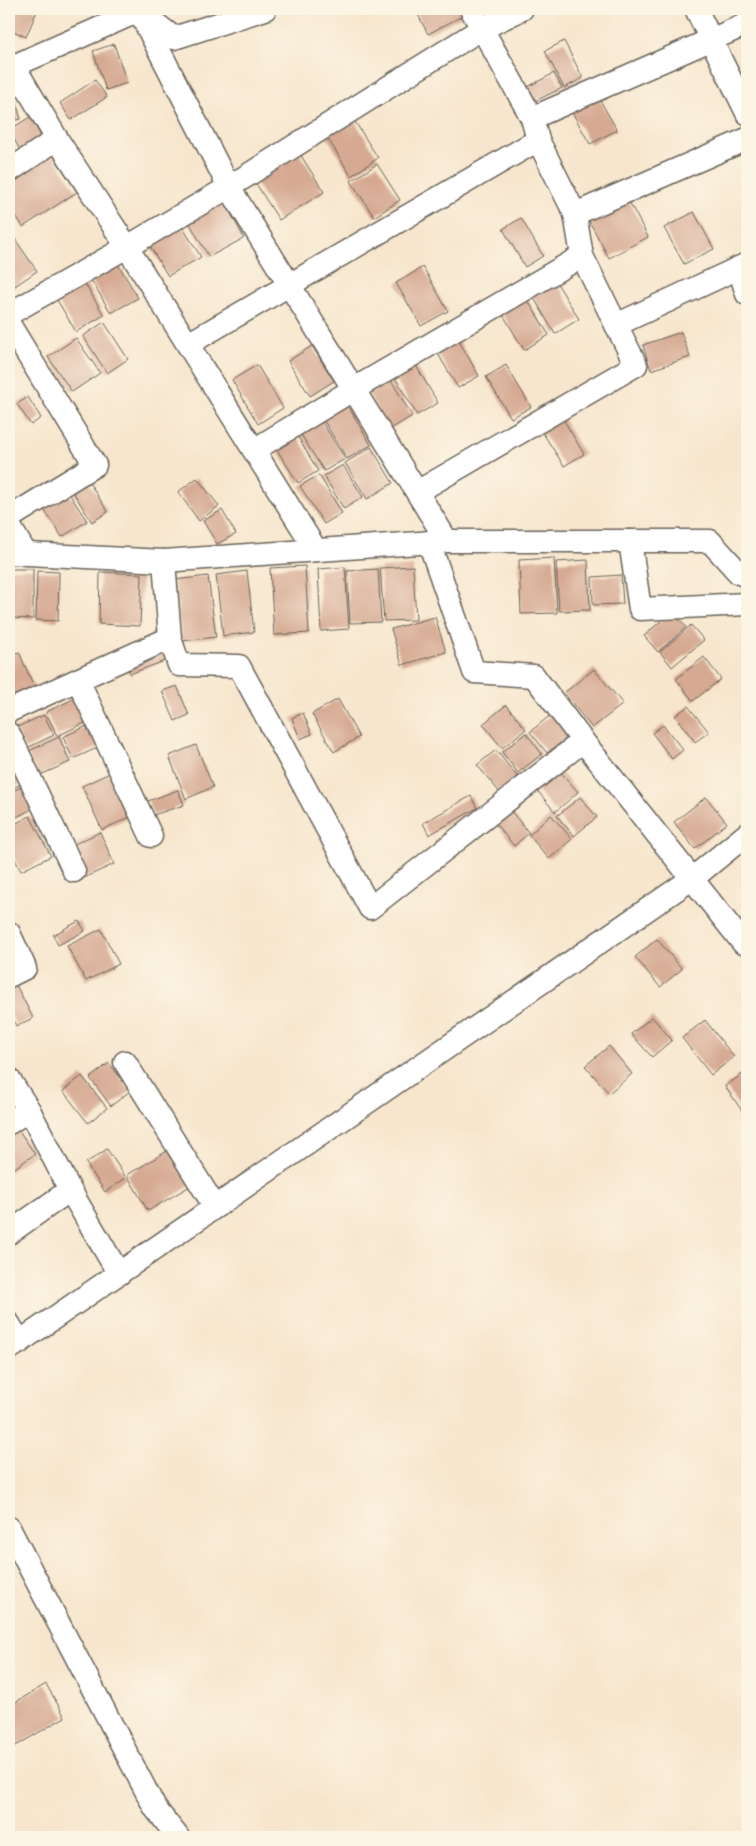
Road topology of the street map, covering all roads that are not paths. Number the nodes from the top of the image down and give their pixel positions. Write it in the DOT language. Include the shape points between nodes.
graph roads {
  1 [pos="265,9"];
  2 [pos="471,9"];
  3 [pos="522,9"];
  4 [pos="696,9"];
  5 [pos="135,10"];
  6 [pos="747,24"];
  7 [pos="481,29"];
  8 [pos="711,40"];
  9 [pos="11,67"];
  10 [pos="747,113"];
  11 [pos="532,118"];
  12 [pos="57,138"];
  13 [pos="747,139"];
  14 [pos="538,140"];
  15 [pos="9,171"];
  16 [pos="229,187"];
  17 [pos="575,214"];
  18 [pos="127,247"];
  19 [pos="582,256"];
  20 [pos="743,266"];
  21 [pos="290,286"];
  22 [pos="747,294"];
  23 [pos="9,314"];
  24 [pos="9,324"];
  25 [pos="616,325"];
  26 [pos="188,344"];
  27 [pos="354,389"];
  28 [pos="254,450"];
  29 [pos="417,492"];
  30 [pos="9,518"];
  31 [pos="9,525"];
  32 [pos="438,541"];
  33 [pos="630,541"];
  34 [pos="316,550"];
  35 [pos="17,554"];
  36 [pos="164,562"];
  37 [pos="747,576"];
  38 [pos="747,604"];
  39 [pos="170,638"];
  40 [pos="78,680"];
  41 [pos="9,711"];
  42 [pos="9,734"];
  43 [pos="583,741"];
  44 [pos="747,834"];
  45 [pos="151,836"];
  46 [pos="74,871"];
  47 [pos="693,878"];
  48 [pos="9,933"];
  49 [pos="747,940"];
  50 [pos="9,976"];
  51 [pos="125,1062"];
  52 [pos="9,1079"];
  53 [pos="30,1110"];
  54 [pos="9,1123"];
  55 [pos="70,1190"];
  56 [pos="216,1207"];
  57 [pos="9,1233"];
  58 [pos="119,1274"];
  59 [pos="12,1338"];
  60 [pos="9,1528"];
  61 [pos="178,1837"];
  1 -- 5 [label="street" via="174,38"];
  2 -- 7 [label="street"];
  3 -- 7 [label="street"];
  4 -- 8 [label="street"];
  5 -- 9 [label="street"];
  5 -- 16 [label="street"];
  6 -- 8 [label="street"];
  7 -- 11 [label="street"];
  7 -- 16 [label="street"];
  8 -- 10 [label="street"];
  8 -- 11 [label="street"];
  9 -- 12 [label="street"];
  11 -- 14 [label="street"];
  12 -- 15 [label="street"];
  12 -- 18 [label="street"];
  13 -- 17 [label="street"];
  14 -- 17 [label="street"];
  14 -- 21 [label="street"];
  16 -- 18 [label="street"];
  16 -- 21 [label="street"];
  17 -- 19 [label="street"];
  18 -- 23 [label="street"];
  18 -- 26 [label="street"];
  19 -- 25 [label="street"];
  19 -- 27 [label="street"];
  20 -- 22 [label="street"];
  20 -- 25 [label="street"];
  21 -- 26 [label="street"];
  21 -- 27 [label="street"];
  24 -- 30 [label="street" via="95,465"];
  25 -- 29 [label="street" via="636,365"];
  26 -- 28 [label="street"];
  27 -- 28 [label="street"];
  27 -- 29 [label="street"];
  28 -- 34 [label="street"];
  29 -- 32 [label="street"];
  31 -- 35 [label="street"];
  32 -- 33 [label="street"];
  32 -- 34 [label="street"];
  32 -- 43 [label="street" via="474,672 534,676"];
  33 -- 37 [label="street" via="710,541 739,573"];
  33 -- 38 [label="street" via="640,609"];
  34 -- 36 [label="street"];
  35 -- 36 [label="street"];
  36 -- 39 [label="street"];
  39 -- 40 [label="street"];
  39 -- 43 [label="street" via="179,665 239,666 370,908"];
  40 -- 41 [label="street"];
  40 -- 45 [label="street"];
  42 -- 46 [label="street"];
  43 -- 47 [label="street"];
  44 -- 47 [label="street"];
  47 -- 49 [label="street" via="744,944"];
  47 -- 56 [label="street"];
  48 -- 50 [label="street" via="25,968"];
  51 -- 56 [label="street"];
  52 -- 53 [label="street"];
  53 -- 54 [label="street"];
  53 -- 55 [label="street"];
  55 -- 57 [label="street"];
  55 -- 58 [label="street"];
  56 -- 58 [label="street"];
  58 -- 59 [label="street"];
  60 -- 61 [label="street" via="156,1808"];
}
